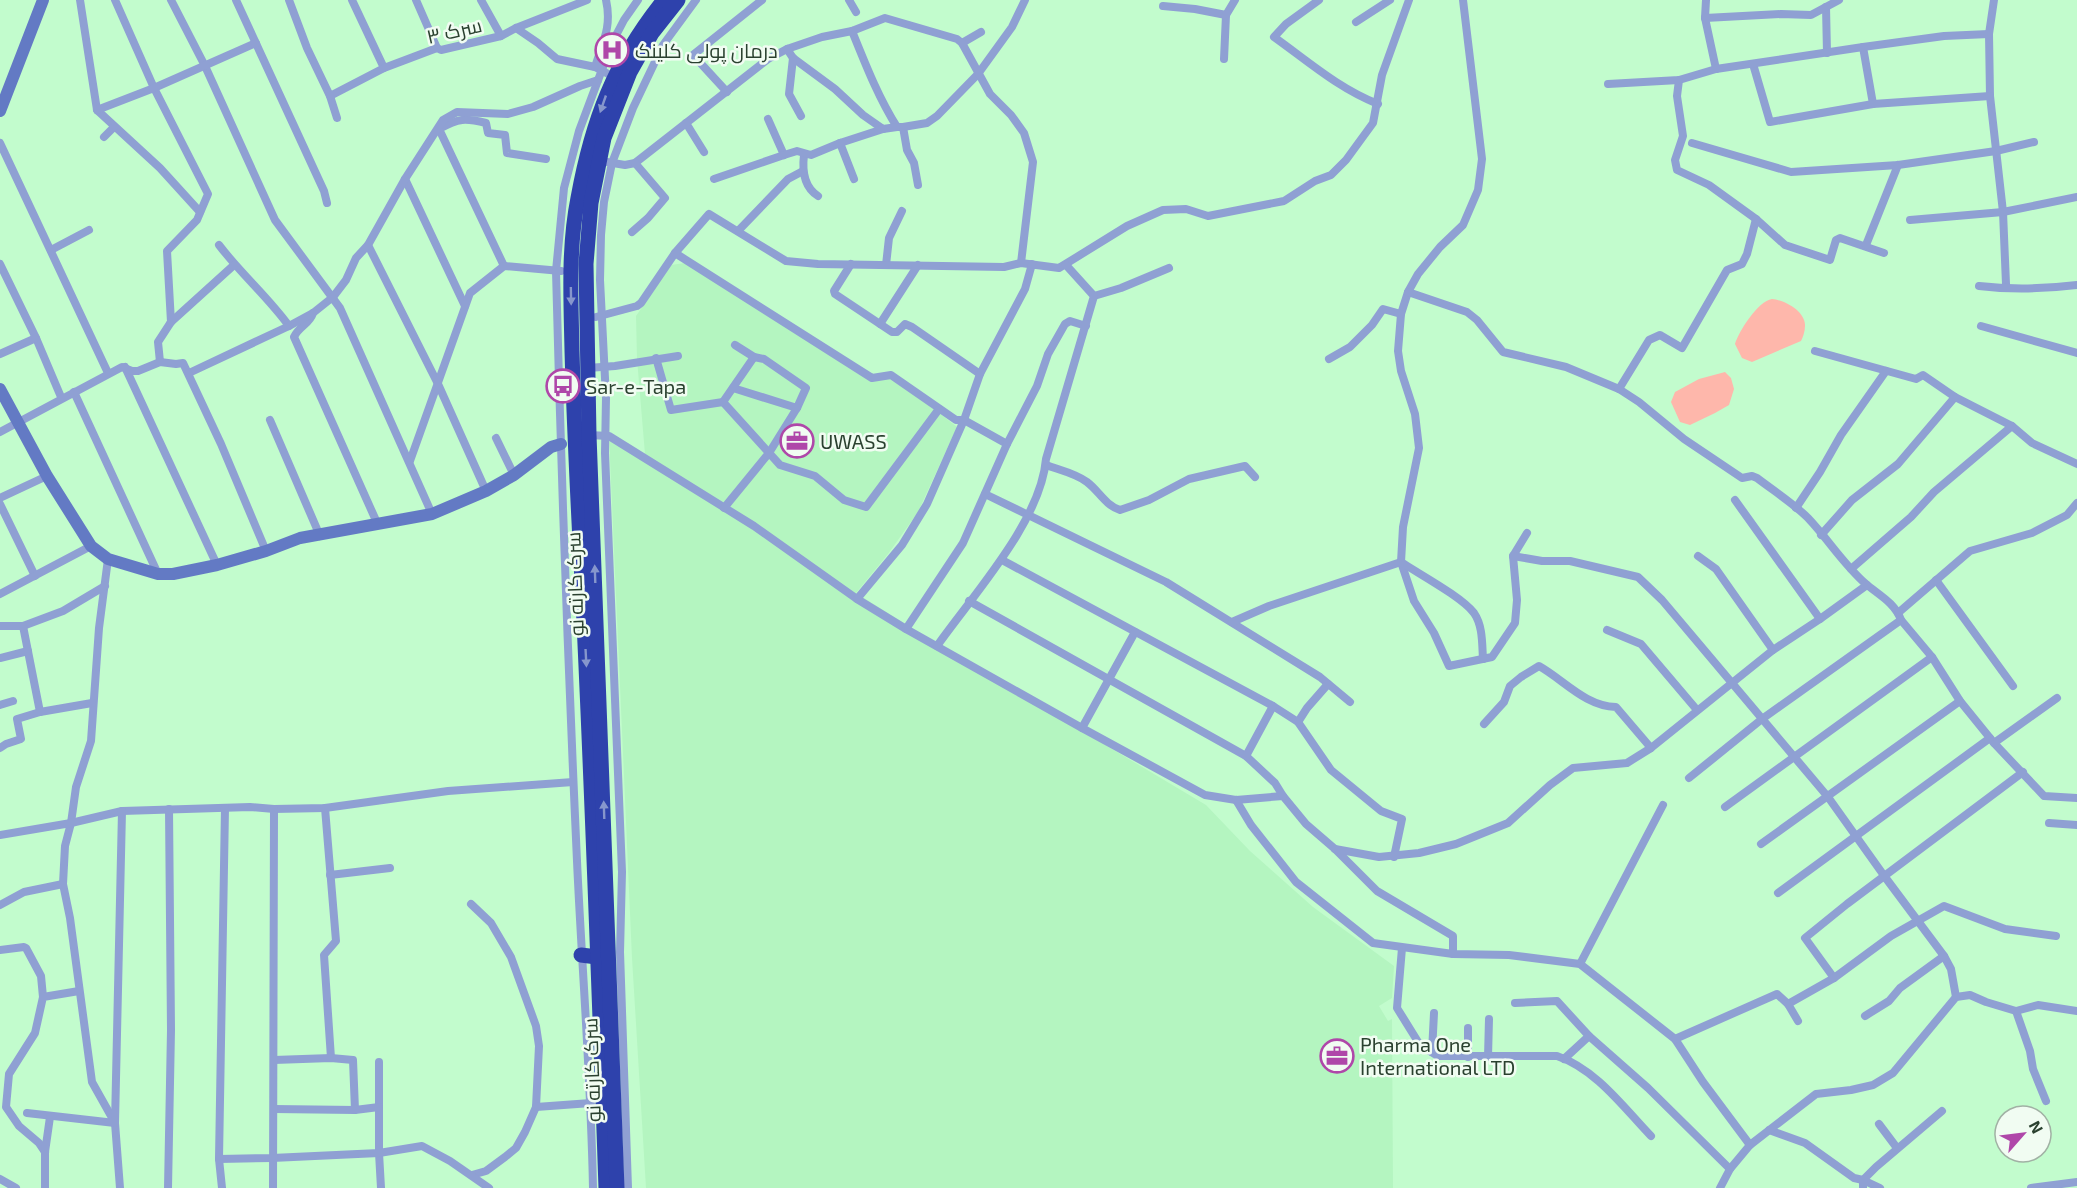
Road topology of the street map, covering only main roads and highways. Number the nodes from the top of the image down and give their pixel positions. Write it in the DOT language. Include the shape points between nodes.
graph roads {
  1 [pos="664,0"];
  2 [pos="678,0"];
  3 [pos="598,137"];
  4 [pos="584,202"];
  5 [pos="599,846"];
  6 [pos="602,954"];
  7 [pos="606,1188"];
  8 [pos="617,1188"];
  1 -- 3 [label="highway, سرک کارته نو, one-way" via="634,43 604,71"];
  2 -- 3 [label="highway, سرک کارته نو" via="652,33"];
  3 -- 4 [label="highway, سرک کارته نو"];
  3 -- 4 [label="highway, سرک کارته نو" via="606,162"];
  5 -- 4 [label="highway, سرک کارته نو, one-way" via="588,368 594,317 586,264"];
  4 -- 5 [label="highway, سرک کارته نو, one-way" via="563,272 570,499"];
  5 -- 6 [label="highway, سرک کارته نو"];
  6 -- 7 [label="highway"];
  6 -- 8 [label="highway, سرک کارته نو"];
}
